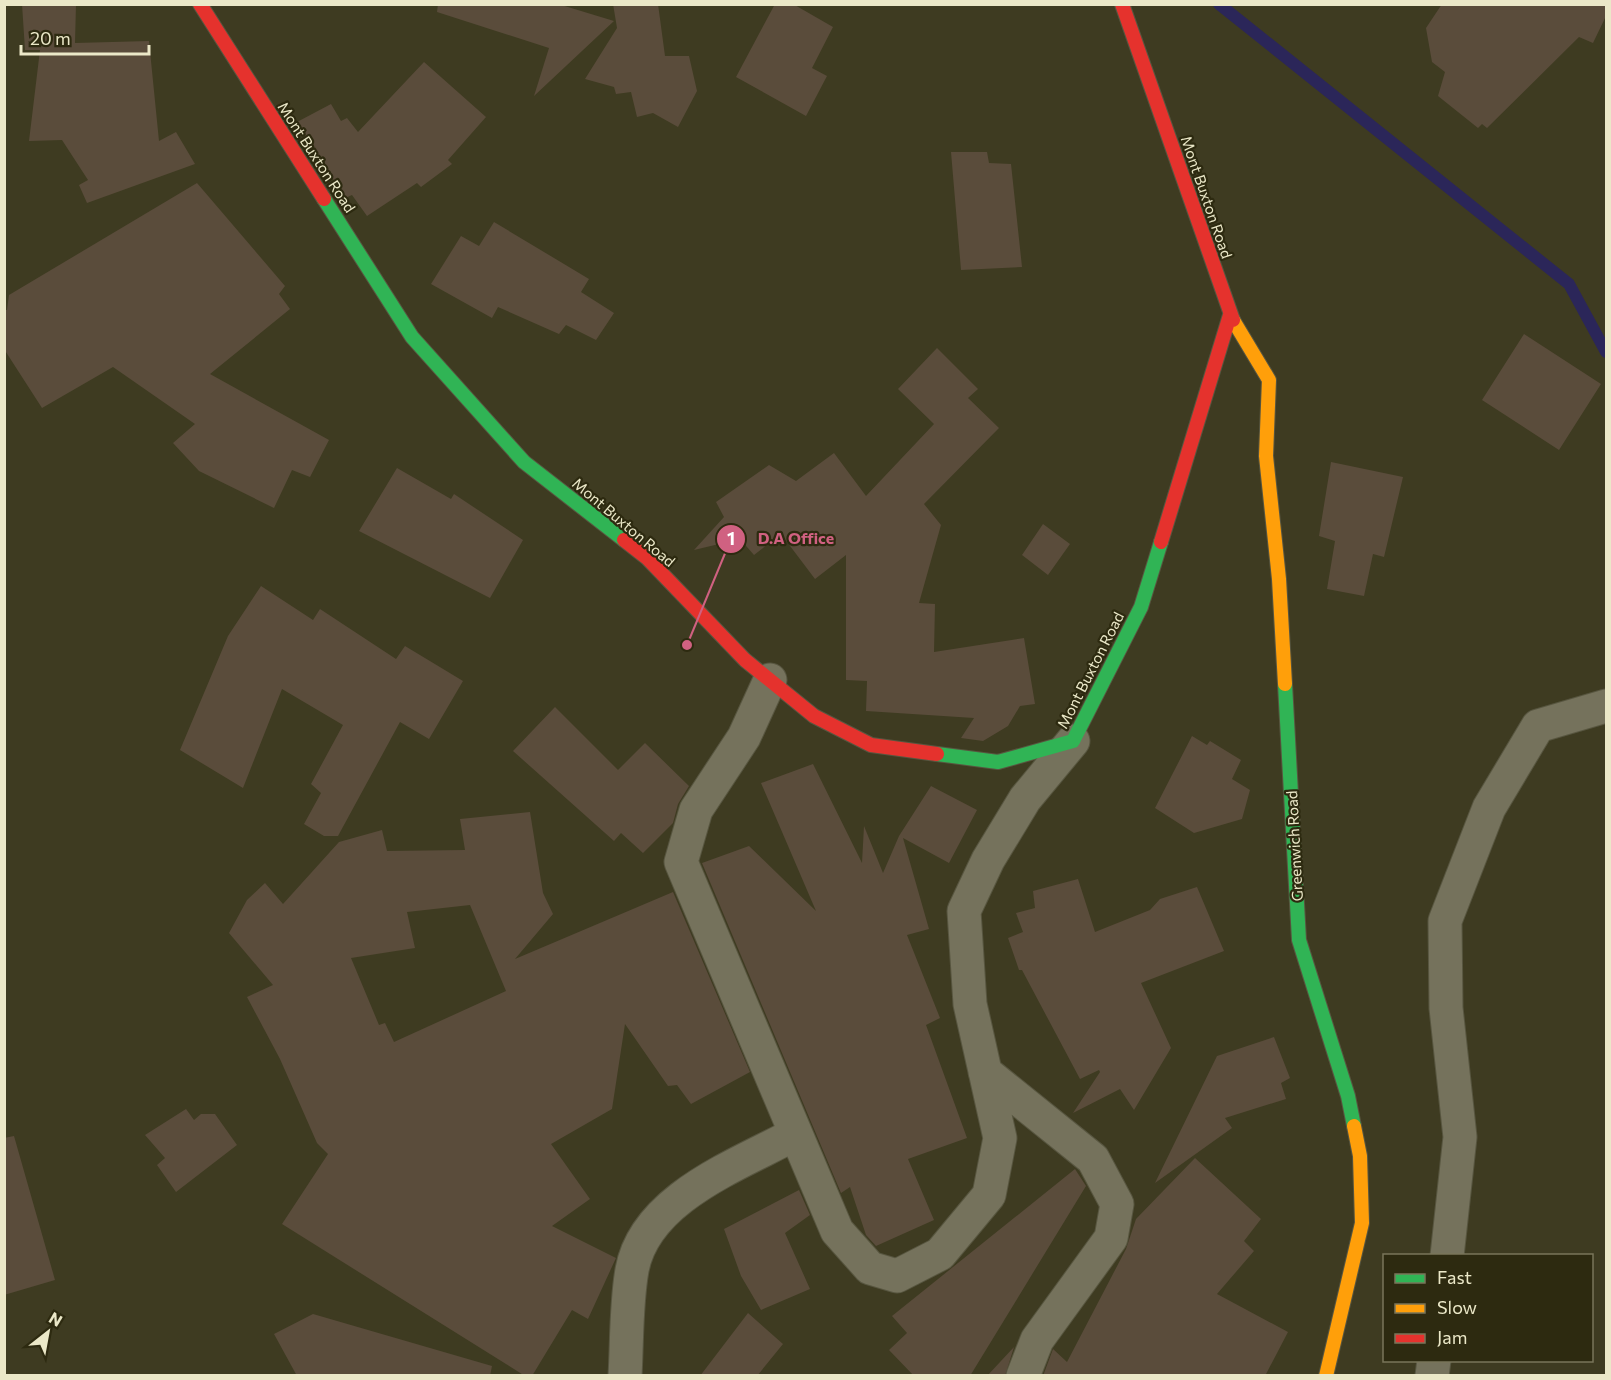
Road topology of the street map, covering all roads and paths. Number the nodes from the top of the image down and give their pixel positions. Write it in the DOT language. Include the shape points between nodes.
graph roads {
  1 [pos="200,4"];
  2 [pos="1122,4"];
  3 [pos="1230,315"];
  4 [pos="770,680"];
  5 [pos="1606,706"];
  6 [pos="1073,741"];
  7 [pos="985,1072"];
  8 [pos="795,1134"];
  9 [pos="1447,1254"];
  10 [pos="624,1376"];
  11 [pos="1023,1376"];
  12 [pos="1326,1376"];
  1 -- 4 [label="street, Mont Buxton Road" via="412,337 524,462 647,558 745,660"];
  2 -- 3 [label="street, Mont Buxton Road"];
  3 -- 6 [label="street, Mont Buxton Road" via="1141,607"];
  3 -- 12 [label="street, Greenwich Road" via="1269,380 1266,456 1279,579 1299,940 1348,1096 1360,1156 1362,1223"];
  4 -- 6 [label="street, Mont Buxton Road" via="814,716 871,745 998,762"];
  4 -- 8 [label="street" via="744,737 696,810 681,862"];
  5 -- 9 [label="street" via="1538,726 1489,808 1445,921 1446,1008 1460,1137"];
  6 -- 7 [label="street" via="1025,799 988,860 964,911 970,1004"];
  7 -- 8 [label="street" via="1000,1138 989,1195 940,1254 897,1276 870,1268 837,1231"];
  7 -- 11 [label="street" via="1093,1159 1117,1204 1112,1238 1037,1340"];
  8 -- 10 [label="street" via="683,1194 642,1240 632,1269"];
}
